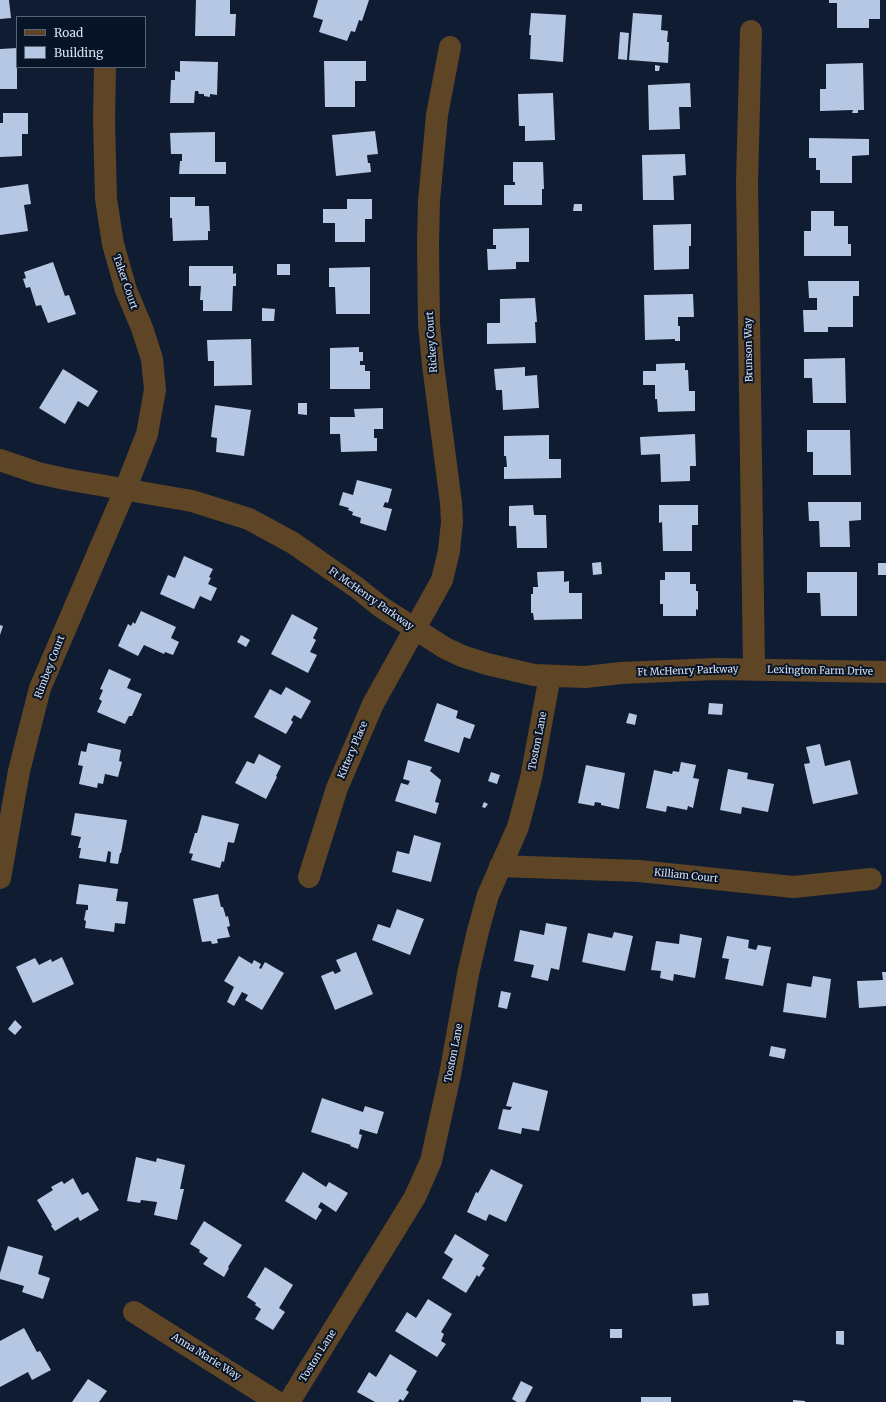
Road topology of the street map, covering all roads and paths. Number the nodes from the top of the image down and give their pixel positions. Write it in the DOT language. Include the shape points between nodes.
graph roads {
  1 [pos="751,31"];
  2 [pos="450,47"];
  3 [pos="105,68"];
  4 [pos="0,460"];
  5 [pos="125,490"];
  6 [pos="415,630"];
  7 [pos="754,670"];
  8 [pos="886,672"];
  9 [pos="550,676"];
  10 [pos="500,866"];
  11 [pos="309,877"];
  12 [pos="0,878"];
  13 [pos="871,879"];
  14 [pos="134,1312"];
  15 [pos="277,1402"];
  16 [pos="289,1402"];
  1 -- 7 [label="street, Brunson Way" via="747,182"];
  2 -- 6 [label="street, Rickey Court" via="437,115 428,244 429,324 452,522 442,580"];
  3 -- 5 [label="street, Taker Court" via="106,199 113,244 126,290 152,359 155,390 147,434"];
  4 -- 5 [label="street, Ft McHenry Parkway" via="38,473"];
  5 -- 6 [label="street, Ft McHenry Parkway" via="192,501 249,519 293,543"];
  5 -- 12 [label="street, Rimbey Court" via="40,688 19,771"];
  6 -- 9 [label="street, Ft McHenry Parkway" via="462,656 534,675"];
  6 -- 11 [label="street, Kittery Place" via="373,704 337,788"];
  7 -- 8 [label="street, Lexington Farm Drive"];
  7 -- 9 [label="street, Ft McHenry Parkway" via="629,673 585,677"];
  9 -- 10 [label="street, Toston Lane" via="531,778 518,827"];
  10 -- 13 [label="street, Killiam Court" via="639,871 793,887"];
  10 -- 16 [label="street, Toston Lane" via="488,895 478,931 431,1161 416,1198"];
  14 -- 15 [label="street, Anna Marie Way"];
}
